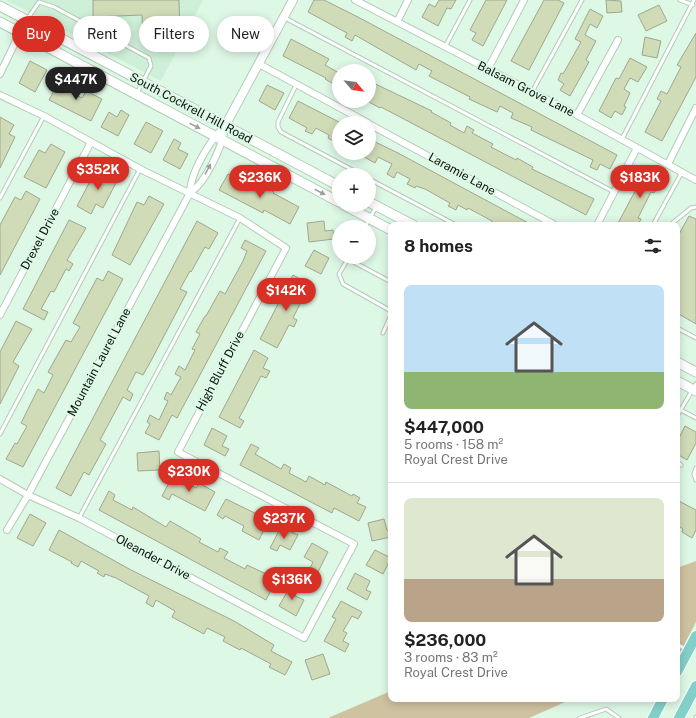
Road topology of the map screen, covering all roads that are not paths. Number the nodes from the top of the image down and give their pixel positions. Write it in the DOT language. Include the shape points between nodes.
graph roads {
  1 [pos="292,0"];
  2 [pos="355,0"];
  3 [pos="408,0"];
  4 [pos="470,0"];
  5 [pos="524,0"];
  6 [pos="582,0"];
  7 [pos="680,0"];
  8 [pos="694,0"];
  9 [pos="693,5"];
  10 [pos="0,6"];
  11 [pos="19,16"];
  12 [pos="29,16"];
  13 [pos="283,18"];
  14 [pos="0,22"];
  15 [pos="397,22"];
  16 [pos="12,29"];
  17 [pos="618,40"];
  18 [pos="65,41"];
  19 [pos="445,47"];
  20 [pos="12,49"];
  21 [pos="56,52"];
  22 [pos="259,64"];
  23 [pos="488,69"];
  24 [pos="0,74"];
  25 [pos="142,82"];
  26 [pos="297,84"];
  27 [pos="532,92"];
  28 [pos="0,95"];
  29 [pos="136,95"];
  30 [pos="696,108"];
  31 [pos="577,115"];
  32 [pos="44,116"];
  33 [pos="355,116"];
  34 [pos="225,126"];
  35 [pos="376,127"];
  36 [pos="214,136"];
  37 [pos="622,139"];
  38 [pos="223,141"];
  39 [pos="91,142"];
  40 [pos="637,148"];
  41 [pos="668,164"];
  42 [pos="349,168"];
  43 [pos="140,169"];
  44 [pos="682,172"];
  45 [pos="696,180"];
  46 [pos="332,182"];
  47 [pos="376,183"];
  48 [pos="614,192"];
  49 [pos="190,193"];
  50 [pos="0,198"];
  51 [pos="332,198"];
  52 [pos="376,206"];
  53 [pos="696,207"];
  54 [pos="353,212"];
  55 [pos="240,218"];
  56 [pos="363,220"];
  57 [pos="407,222"];
  58 [pos="450,222"];
  59 [pos="550,222"];
  60 [pos="599,222"];
  61 [pos="656,222"];
  62 [pos="674,222"];
  63 [pos="376,226"];
  64 [pos="388,229"];
  65 [pos="345,264"];
  66 [pos="359,264"];
  67 [pos="388,280"];
  68 [pos="388,309"];
  69 [pos="0,315"];
  70 [pos="388,322"];
  71 [pos="680,330"];
  72 [pos="383,333"];
  73 [pos="696,338"];
  74 [pos="680,364"];
  75 [pos="696,372"];
  76 [pos="680,382"];
  77 [pos="695,388"];
  78 [pos="680,408"];
  79 [pos="680,410"];
  80 [pos="696,418"];
  81 [pos="0,434"];
  82 [pos="695,469"];
  83 [pos="0,479"];
  84 [pos="696,480"];
  85 [pos="28,495"];
  86 [pos="79,518"];
  87 [pos="7,530"];
  88 [pos="696,636"];
  89 [pos="304,638"];
  90 [pos="680,646"];
  91 [pos="688,651"];
  92 [pos="680,666"];
  93 [pos="696,686"];
  94 [pos="661,702"];
  95 [pos="580,718"];
  96 [pos="620,718"];
  97 [pos="653,718"];
  98 [pos="679,718"];
  1 -- 13 [label="street, Mountain Laurel Lane"];
  2 -- 15 [label="street, Balsam Grove Lane"];
  3 -- 15 [label="street"];
  4 -- 19 [label="lane"];
  5 -- 23 [label="street"];
  6 -- 27 [label="lane"];
  7 -- 9 [label="lane"];
  8 -- 9 [label="lane"];
  9 -- 37 [label="lane"];
  10 -- 11 [label="main road, South Cockrell Hill Road"];
  12 -- 25 [label="lane" via="39,2 54,6 150,58 151,66"];
  13 -- 22 [label="street, Mountain Laurel Lane"];
  13 -- 48 [label="lane"];
  14 -- 16 [label="main road, South Cockrell Hill Road"];
  15 -- 19 [label="street, Balsam Grove Lane"];
  17 -- 31 [label="street"];
  18 -- 25 [label="main road, South Cockrell Hill Road"];
  19 -- 23 [label="street, Balsam Grove Lane"];
  20 -- 24 [label="street"];
  21 -- 29 [label="main road, South Cockrell Hill Road"];
  22 -- 26 [label="street, Laramie Lane"];
  22 -- 34 [label="street, Mountain Laurel Lane"];
  23 -- 27 [label="street, Balsam Grove Lane"];
  25 -- 29 [label="lane"];
  25 -- 34 [label="main road, South Cockrell Hill Road"];
  26 -- 33 [label="street, Laramie Lane"];
  26 -- 42 [label="lane" via="278,122 281,132"];
  27 -- 31 [label="street, Balsam Grove Lane"];
  28 -- 32 [label="street"];
  29 -- 36 [label="main road, South Cockrell Hill Road, one-way"];
  30 -- 41 [label="street"];
  31 -- 37 [label="street, Balsam Grove Lane"];
  32 -- 39 [label="street"];
  32 -- 50 [label="lane"];
  34 -- 36 [label="street, Mountain Laurel Lane"];
  34 -- 38 [label="street, Mountain Laurel Lane"];
  34 -- 46 [label="main road, South Cockrell Hill Road"];
  35 -- 59 [label="street, Laramie Lane"];
  36 -- 38 [label="main road, South Cockrell Hill Road"];
  36 -- 49 [label="street, Mountain Laurel Lane" via="190,183"];
  37 -- 40 [label="street, Balsam Grove Lane"];
  49 -- 38 [label="street, Mountain Laurel Lane, one-way" via="198,188"];
  38 -- 51 [label="main road, South Cockrell Hill Road, one-way"];
  39 -- 43 [label="street"];
  39 -- 69 [label="street, Drexel Drive"];
  40 -- 41 [label="street, Balsam Grove Lane"];
  40 -- 48 [label="street"];
  41 -- 44 [label="street, Balsam Grove Lane"];
  43 -- 49 [label="street"];
  43 -- 81 [label="lane"];
  44 -- 45 [label="street, Balsam Grove Lane"];
  44 -- 61 [label="lane"];
  47 -- 58 [label="lane"];
  48 -- 60 [label="street"];
  49 -- 55 [label="street"];
  49 -- 85 [label="street, Mountain Laurel Lane"];
  52 -- 57 [label="main road"];
  53 -- 62 [label="lane" via="690,208"];
  54 -- 56 [label="main road"];
  55 -- 86 [label="lane"];
  55 -- 89 [label="street, High Bluff Drive" via="286,248 178,452 354,544"];
  63 -- 64 [label="main road"];
  65 -- 68 [label="lane" via="340,274 343,284"];
  66 -- 67 [label="lane"];
  70 -- 72 [label="lane"];
  71 -- 73 [label="lane"];
  74 -- 75 [label="main road"];
  76 -- 77 [label="main road"];
  77 -- 78 [label="lane"];
  79 -- 80 [label="lane"];
  82 -- 84 [label="lane"];
  83 -- 85 [label="street, Oleander Drive"];
  85 -- 86 [label="street, Oleander Drive"];
  85 -- 87 [label="street, Mountain Laurel Lane"];
  86 -- 89 [label="street, Oleander Drive"];
  88 -- 91 [label="main road"];
  90 -- 91 [label="lane"];
  91 -- 92 [label="main road"];
  93 -- 98 [label="main road"];
  94 -- 97 [label="main road"];
  95 -- 96 [label="lane" via="606,708"];
}
